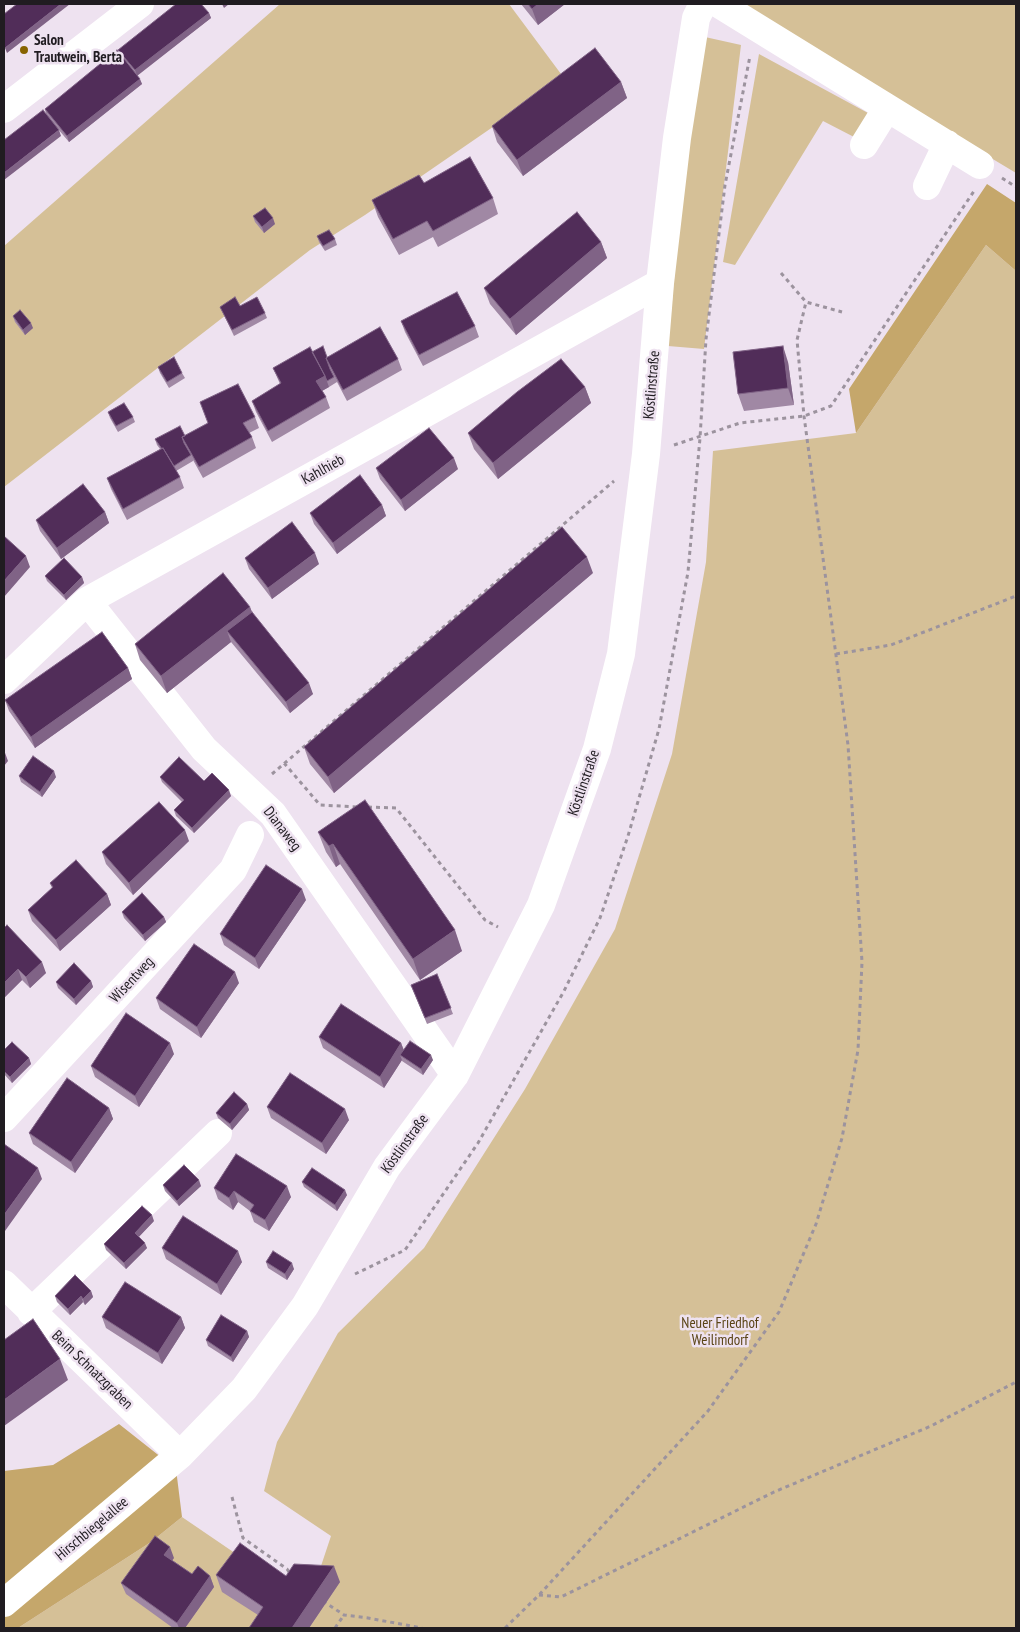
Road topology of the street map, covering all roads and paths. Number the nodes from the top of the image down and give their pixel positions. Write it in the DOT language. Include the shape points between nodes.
graph roads {
  1 [pos="140,4"];
  2 [pos="702,4"];
  3 [pos="719,4"];
  4 [pos="887,108"];
  5 [pos="4,109"];
  6 [pos="947,144"];
  7 [pos="864,145"];
  8 [pos="979,175"];
  9 [pos="927,186"];
  10 [pos="781,273"];
  11 [pos="660,283"];
  12 [pos="806,302"];
  13 [pos="842,312"];
  14 [pos="804,416"];
  15 [pos="700,438"];
  16 [pos="646,454"];
  17 [pos="1016,596"];
  18 [pos="87,600"];
  19 [pos="836,654"];
  20 [pos="4,680"];
  21 [pos="284,764"];
  22 [pos="250,793"];
  23 [pos="250,835"];
  24 [pos="525,939"];
  25 [pos="455,1075"];
  26 [pos="4,1118"];
  27 [pos="218,1133"];
  28 [pos="4,1284"];
  29 [pos="31,1312"];
  30 [pos="1016,1382"];
  31 [pos="180,1455"];
  32 [pos="232,1497"];
  33 [pos="292,1576"];
  34 [pos="540,1595"];
  35 [pos="320,1600"];
  36 [pos="4,1603"];
  37 [pos="344,1615"];
  38 [pos="335,1628"];
  39 [pos="422,1628"];
  40 [pos="505,1628"];
  1 -- 5 [label="street"];
  2 -- 11 [label="street, Köstlinstraße" via="696,18 683,99"];
  3 -- 4 [label="street"];
  4 -- 6 [label="street"];
  4 -- 7 [label="street"];
  6 -- 8 [label="street"];
  6 -- 9 [label="street"];
  8 -- 14 [label="path" via="831,406"];
  10 -- 12 [label="path"];
  11 -- 16 [label="street, Köstlinstraße"];
  11 -- 18 [label="street, Kahlhieb"];
  12 -- 13 [label="path"];
  12 -- 14 [label="path" via="797,340"];
  14 -- 15 [label="path" via="740,423"];
  14 -- 19 [label="path"];
  16 -- 21 [label="path"];
  16 -- 24 [label="street, Köstlinstraße" via="621,654 597,749 541,906"];
  17 -- 19 [label="path" via="891,645"];
  18 -- 20 [label="street, Kahlhieb"];
  18 -- 22 [label="street, Dianaweg" via="204,749"];
  19 -- 34 [label="path" via="848,745 862,962 858,1050 842,1138 816,1224 779,1312 708,1410"];
  21 -- 22 [label="path"];
  21 -- 24 [label="path" via="320,805 396,808 485,920"];
  22 -- 25 [label="street, Dianaweg" via="273,814"];
  23 -- 26 [label="street, Wisentweg" via="233,870"];
  24 -- 25 [label="street, Köstlinstraße"];
  25 -- 31 [label="street, Köstlinstraße" via="387,1167 305,1306 244,1389"];
  27 -- 29 [label="street"];
  28 -- 29 [label="street, Beim Schnatzgraben"];
  29 -- 31 [label="street, Beim Schnatzgraben"];
  30 -- 34 [label="path" via="931,1426 774,1492 561,1597"];
  31 -- 36 [label="street, Hirschbiegelallee"];
  32 -- 33 [label="path" via="243,1538"];
  34 -- 40 [label="path"];
  35 -- 37 [label="path"];
  37 -- 38 [label="path"];
  37 -- 39 [label="path"];
}
